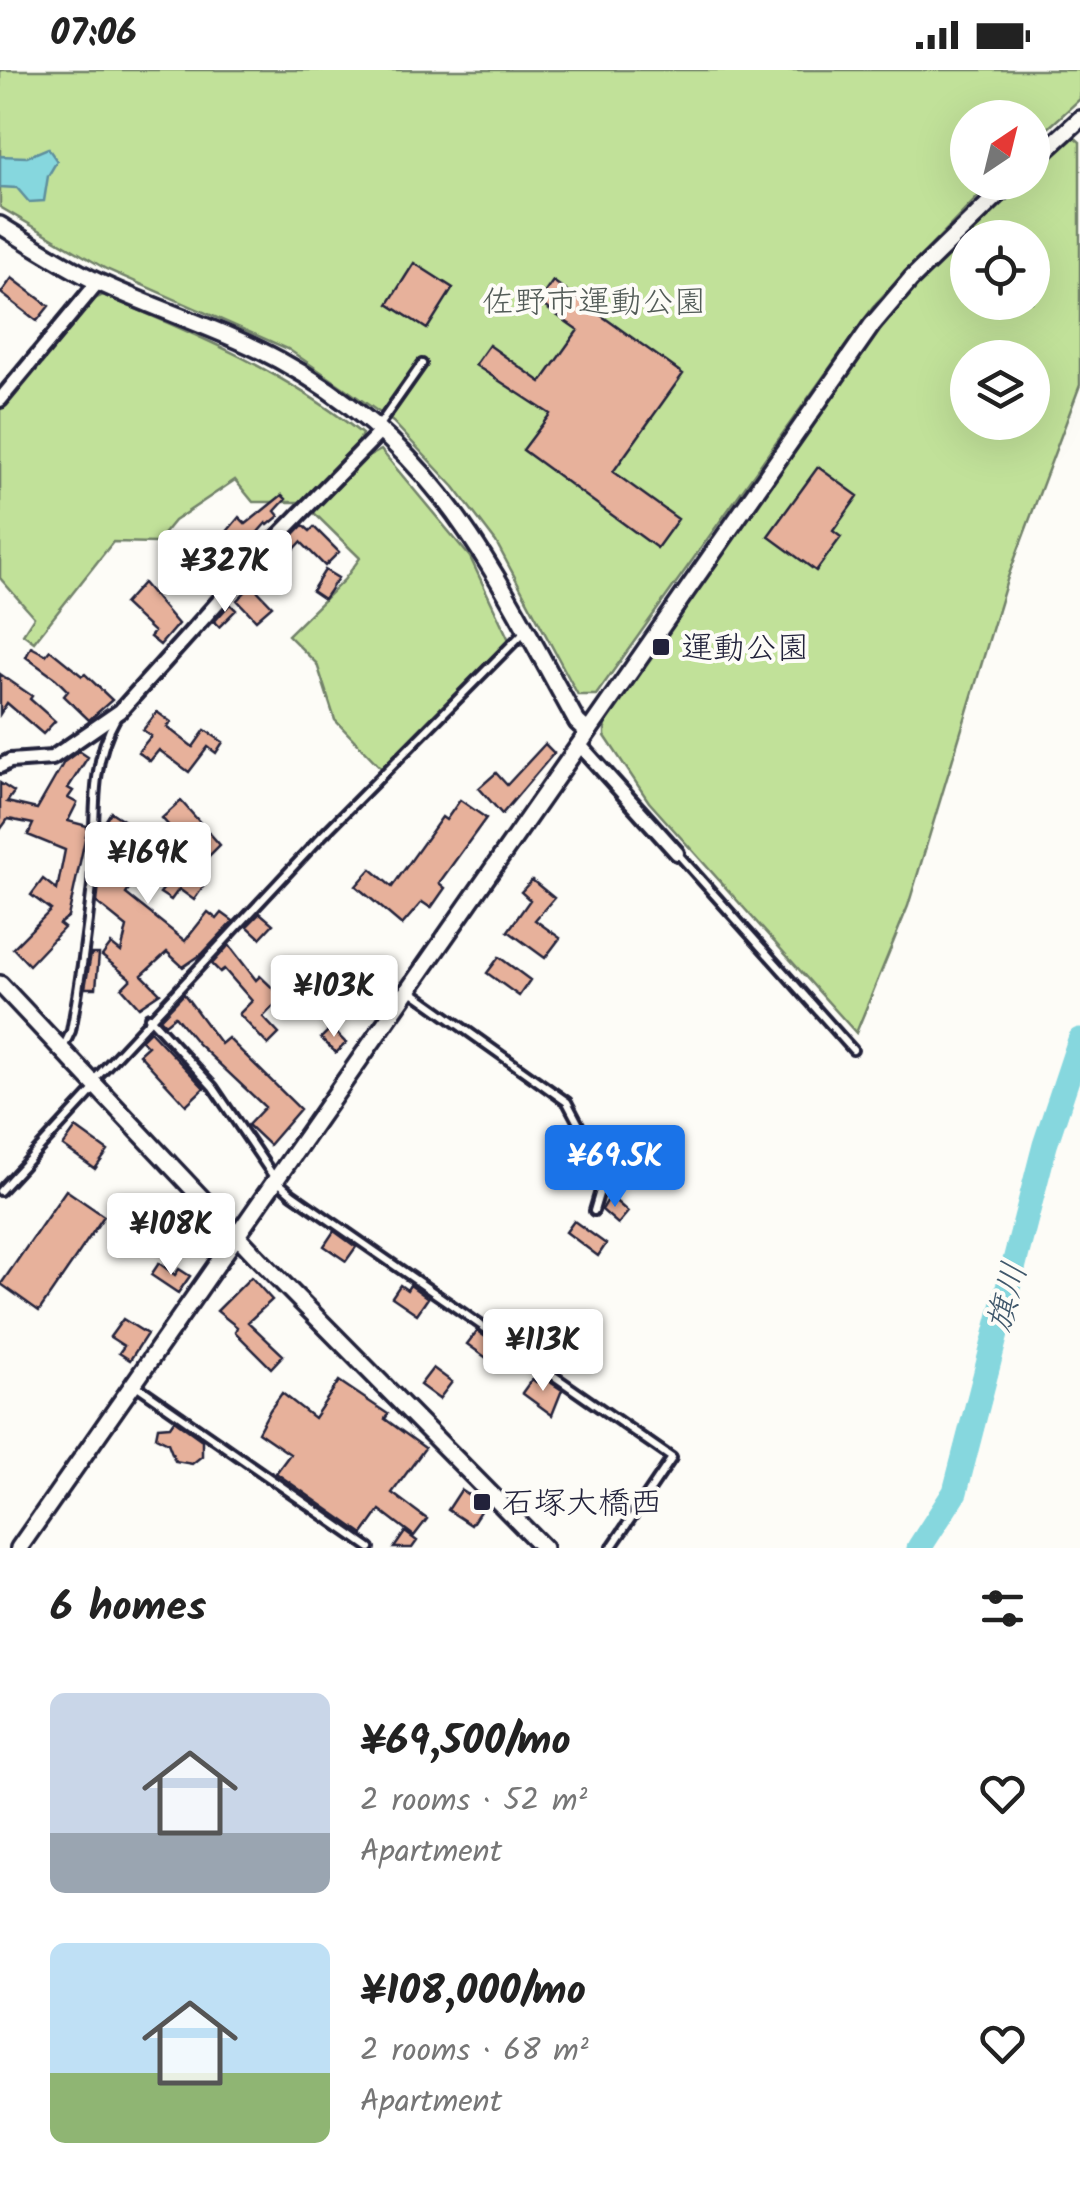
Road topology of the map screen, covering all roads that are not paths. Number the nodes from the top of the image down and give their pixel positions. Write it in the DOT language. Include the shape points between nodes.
graph roads {
  1 [pos="1080,119"];
  2 [pos="1050,146"];
  3 [pos="992,200"];
  4 [pos="0,225"];
  5 [pos="98,282"];
  6 [pos="422,364"];
  7 [pos="0,400"];
  8 [pos="378,430"];
  9 [pos="528,628"];
  10 [pos="120,711"];
  11 [pos="584,738"];
  12 [pos="0,766"];
  13 [pos="678,853"];
  14 [pos="0,984"];
  15 [pos="410,990"];
  16 [pos="149,1017"];
  17 [pos="62,1049"];
  18 [pos="853,1050"];
  19 [pos="95,1083"];
  20 [pos="276,1180"];
  21 [pos="0,1192"];
  22 [pos="594,1212"];
  23 [pos="238,1235"];
  24 [pos="135,1384"];
  25 [pos="19,1548"];
  26 [pos="370,1548"];
  27 [pos="544,1548"];
  28 [pos="611,1548"];
  1 -- 2 [label="street"];
  3 -- 11 [label="street" via="872,325"];
  4 -- 5 [label="street"];
  5 -- 7 [label="street"];
  5 -- 8 [label="street" via="282,362"];
  6 -- 8 [label="lane"];
  8 -- 9 [label="street" via="450,505"];
  8 -- 10 [label="street"];
  9 -- 11 [label="street"];
  9 -- 16 [label="lane"];
  10 -- 12 [label="street" via="52,758"];
  10 -- 17 [label="lane" via="98,764 92,886 74,1014"];
  11 -- 13 [label="street"];
  11 -- 15 [label="street"];
  13 -- 18 [label="lane"];
  14 -- 17 [label="street"];
  15 -- 20 [label="street"];
  15 -- 22 [label="lane" via="567,1102 605,1174"];
  16 -- 19 [label="lane"];
  16 -- 20 [label="lane" via="230,1109"];
  17 -- 19 [label="street"];
  19 -- 21 [label="lane"];
  19 -- 23 [label="street"];
  20 -- 23 [label="street"];
  20 -- 28 [label="lane" via="672,1458"];
  23 -- 24 [label="street"];
  23 -- 27 [label="street"];
  24 -- 25 [label="street"];
  24 -- 26 [label="lane"];
}
